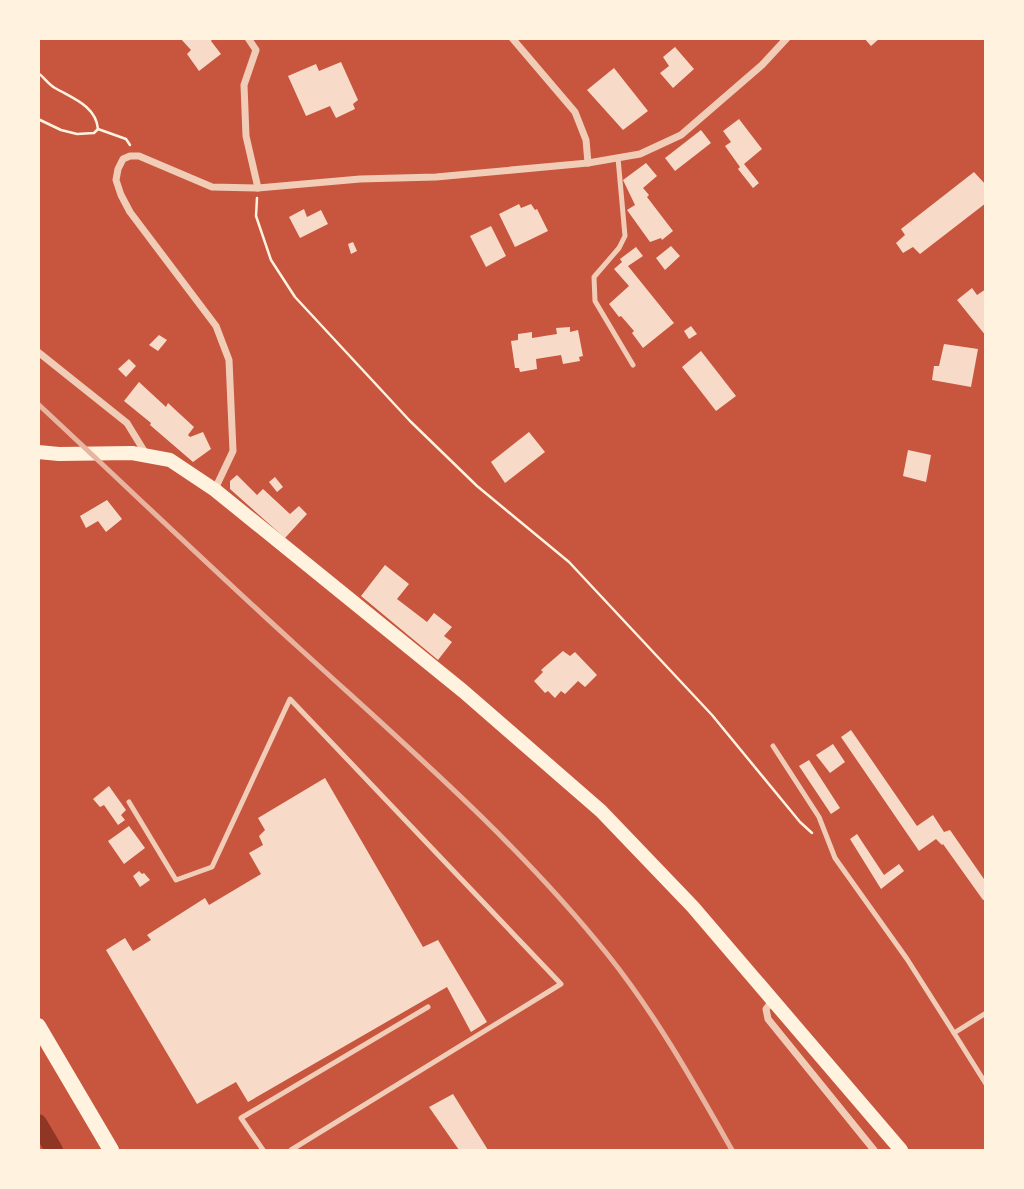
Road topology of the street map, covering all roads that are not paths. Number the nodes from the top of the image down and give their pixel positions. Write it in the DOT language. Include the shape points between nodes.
graph roads {
  1 [pos="248,38"];
  2 [pos="512,38"];
  3 [pos="787,38"];
  4 [pos="618,158"];
  5 [pos="587,163"];
  6 [pos="258,188"];
  7 [pos="38,352"];
  8 [pos="634,365"];
  9 [pos="38,452"];
  10 [pos="140,455"];
  11 [pos="215,490"];
  12 [pos="773,746"];
  13 [pos="129,802"];
  14 [pos="773,1000"];
  15 [pos="428,1007"];
  16 [pos="985,1013"];
  17 [pos="38,1026"];
  18 [pos="954,1033"];
  19 [pos="985,1084"];
  20 [pos="111,1150"];
  21 [pos="263,1150"];
  22 [pos="291,1150"];
  23 [pos="874,1150"];
  24 [pos="901,1150"];
  1 -- 6 [label="street" via="256,50 244,85 246,136"];
  2 -- 5 [label="street" via="575,112 586,140"];
  3 -- 4 [label="street" via="681,135 640,154"];
  4 -- 5 [label="street"];
  4 -- 8 [label="lane" via="625,236 594,277 596,301"];
  5 -- 6 [label="street"];
  6 -- 11 [label="street" via="212,187 139,156 123,159 116,180 130,212 216,326 229,360 233,451"];
  7 -- 10 [label="street" via="127,423"];
  9 -- 10 [label="main road"];
  10 -- 11 [label="main road" via="170,460"];
  11 -- 14 [label="main road" via="463,691 601,811 693,906"];
  12 -- 18 [label="lane" via="819,817 841,867"];
  13 -- 22 [label="lane" via="176,880 212,867 290,699 561,984"];
  14 -- 23 [label="street" via="766,1009 768,1019"];
  14 -- 24 [label="main road"];
  15 -- 21 [label="lane" via="241,1118"];
  16 -- 18 [label="lane"];
  17 -- 20 [label="main road"];
  18 -- 19 [label="lane"];
}
